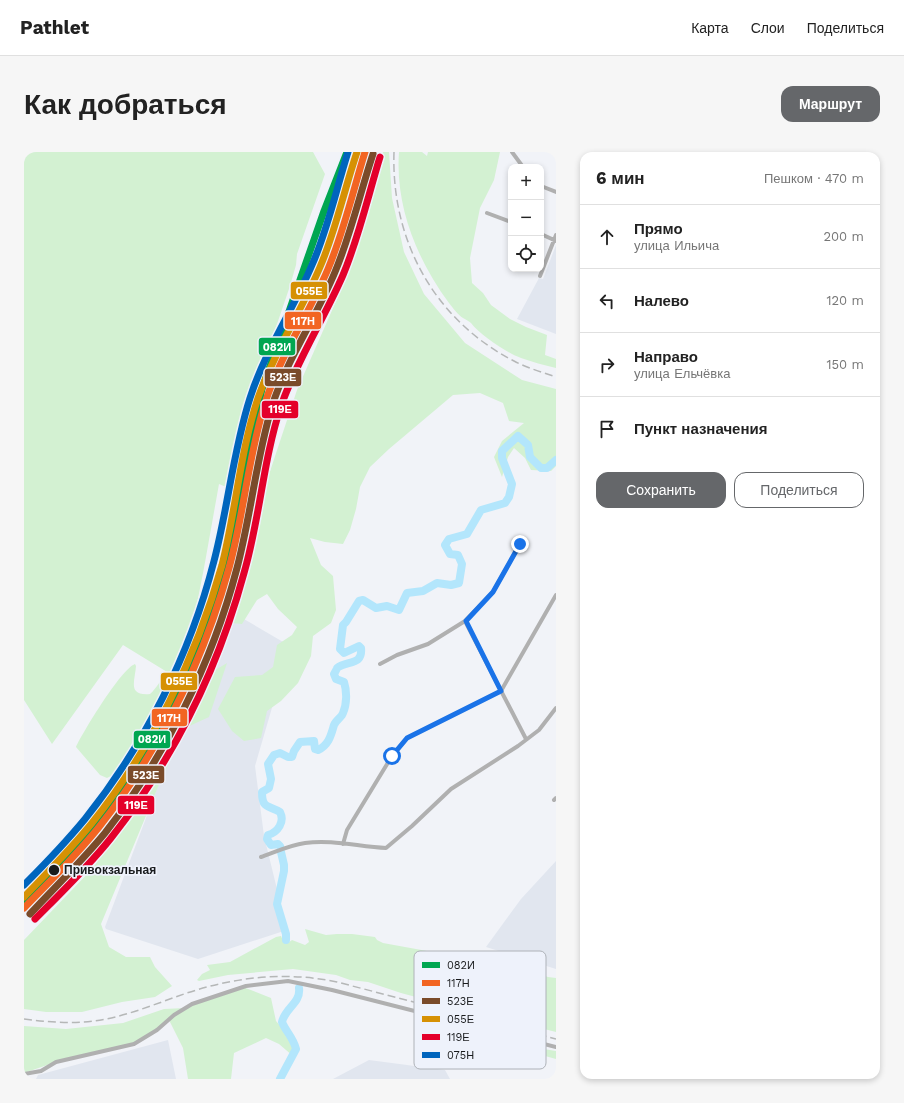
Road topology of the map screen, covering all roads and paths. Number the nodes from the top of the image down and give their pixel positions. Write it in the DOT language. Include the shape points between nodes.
graph roads {
  1 [pos="512,152"];
  2 [pos="521,164"];
  3 [pos="544,187"];
  4 [pos="556,192"];
  5 [pos="487,212"];
  6 [pos="508,221"];
  7 [pos="544,235"];
  8 [pos="555,239"];
  9 [pos="540,276"];
  10 [pos="520,544"];
  11 [pos="556,595"];
  12 [pos="466,621"];
  13 [pos="380,664"];
  14 [pos="501,691"];
  15 [pos="556,708"];
  16 [pos="526,739"];
  17 [pos="343,844"];
  18 [pos="261,857"];
  19 [pos="414,1011"];
  20 [pos="546,1044"];
  21 [pos="556,1047"];
  22 [pos="24,1074"];
  1 -- 2 [label="street"];
  3 -- 4 [label="street"];
  5 -- 6 [label="street"];
  7 -- 8 [label="street"];
  8 -- 9 [label="street"];
  10 -- 12 [label="street" via="493,592"];
  11 -- 14 [label="street"];
  12 -- 13 [label="street" via="428,644"];
  12 -- 14 [label="street"];
  14 -- 16 [label="street"];
  14 -- 17 [label="street" via="407,738 392,756 347,830"];
  15 -- 16 [label="street" via="539,730"];
  16 -- 17 [label="street" via="451,789 386,848"];
  17 -- 18 [label="street" via="306,843"];
  19 -- 22 [label="street" via="332,990 288,982 246,986 192,1004 134,1044 56,1062 41,1071"];
  20 -- 21 [label="street"];
}
